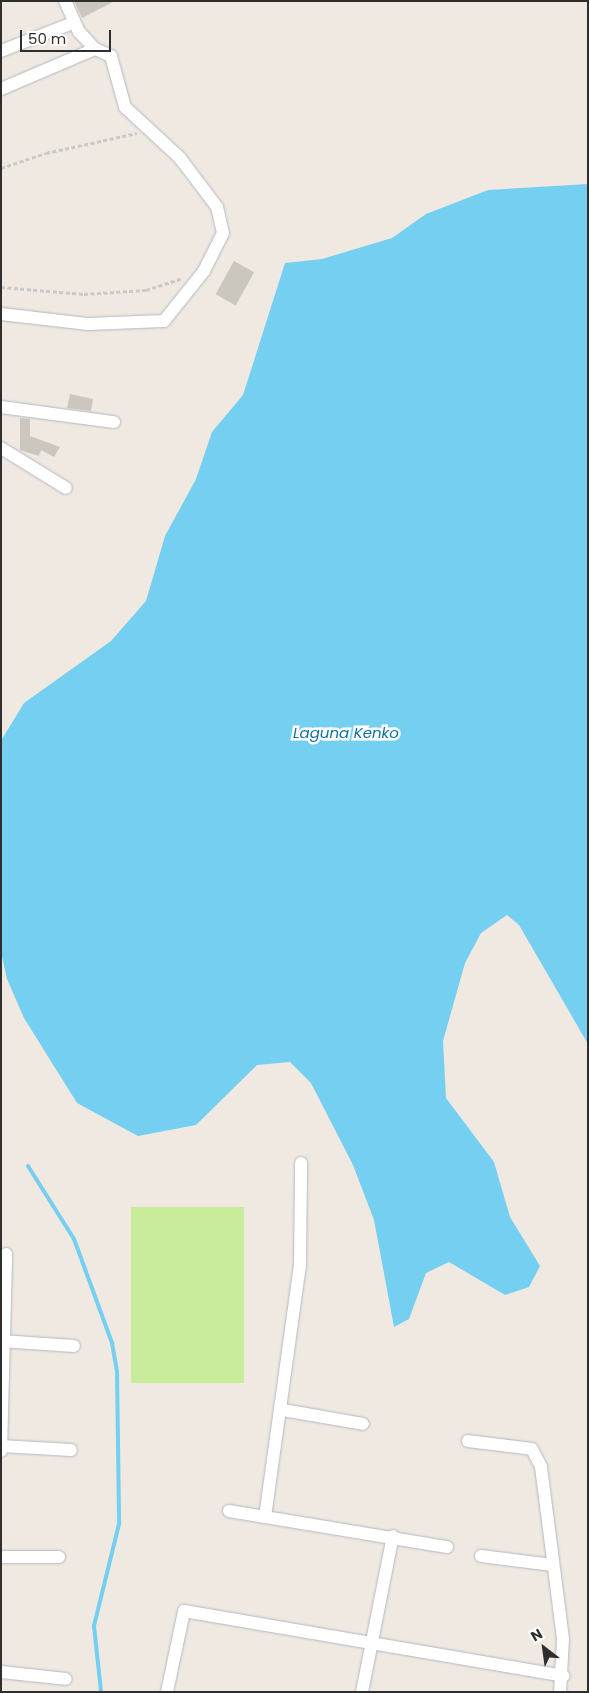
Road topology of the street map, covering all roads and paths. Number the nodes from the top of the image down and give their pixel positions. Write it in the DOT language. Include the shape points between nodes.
graph roads {
  1 [pos="65,1"];
  2 [pos="73,23"];
  3 [pos="95,49"];
  4 [pos="1,51"];
  5 [pos="1,89"];
  6 [pos="148,130"];
  7 [pos="1,168"];
  8 [pos="204,271"];
  9 [pos="1,287"];
  10 [pos="1,314"];
  11 [pos="1,407"];
  12 [pos="114,422"];
  13 [pos="1,448"];
  14 [pos="66,488"];
  15 [pos="301,1163"];
  16 [pos="6,1254"];
  17 [pos="2,1341"];
  18 [pos="74,1346"];
  19 [pos="283,1410"];
  20 [pos="363,1424"];
  21 [pos="468,1441"];
  22 [pos="1,1446"];
  23 [pos="72,1450"];
  24 [pos="1,1451"];
  25 [pos="229,1511"];
  26 [pos="265,1517"];
  27 [pos="393,1536"];
  28 [pos="447,1547"];
  29 [pos="481,1556"];
  30 [pos="1,1557"];
  31 [pos="59,1558"];
  32 [pos="552,1565"];
  33 [pos="372,1643"];
  34 [pos="1,1672"];
  35 [pos="563,1676"];
  36 [pos="66,1679"];
  37 [pos="167,1692"];
  38 [pos="362,1692"];
  39 [pos="560,1692"];
  1 -- 2 [label="street"];
  2 -- 3 [label="street"];
  2 -- 4 [label="street"];
  3 -- 5 [label="street"];
  3 -- 6 [label="street" via="111,56 125,107"];
  6 -- 7 [label="path"];
  6 -- 8 [label="street" via="180,158 217,206 223,233"];
  8 -- 9 [label="path" via="146,290 84,294"];
  8 -- 10 [label="street" via="164,321 88,324"];
  11 -- 12 [label="street"];
  13 -- 14 [label="street"];
  15 -- 19 [label="street" via="300,1266"];
  16 -- 17 [label="street"];
  17 -- 18 [label="street"];
  17 -- 22 [label="street"];
  19 -- 20 [label="street"];
  19 -- 26 [label="street"];
  21 -- 32 [label="street" via="532,1449 541,1467"];
  22 -- 23 [label="street"];
  22 -- 24 [label="street"];
  25 -- 26 [label="street"];
  26 -- 27 [label="street"];
  27 -- 28 [label="street"];
  27 -- 33 [label="street"];
  29 -- 32 [label="street"];
  30 -- 31 [label="street"];
  32 -- 35 [label="street"];
  33 -- 35 [label="street"];
  33 -- 37 [label="street" via="184,1611"];
  33 -- 38 [label="street"];
  34 -- 36 [label="street"];
  35 -- 39 [label="street"];
}
